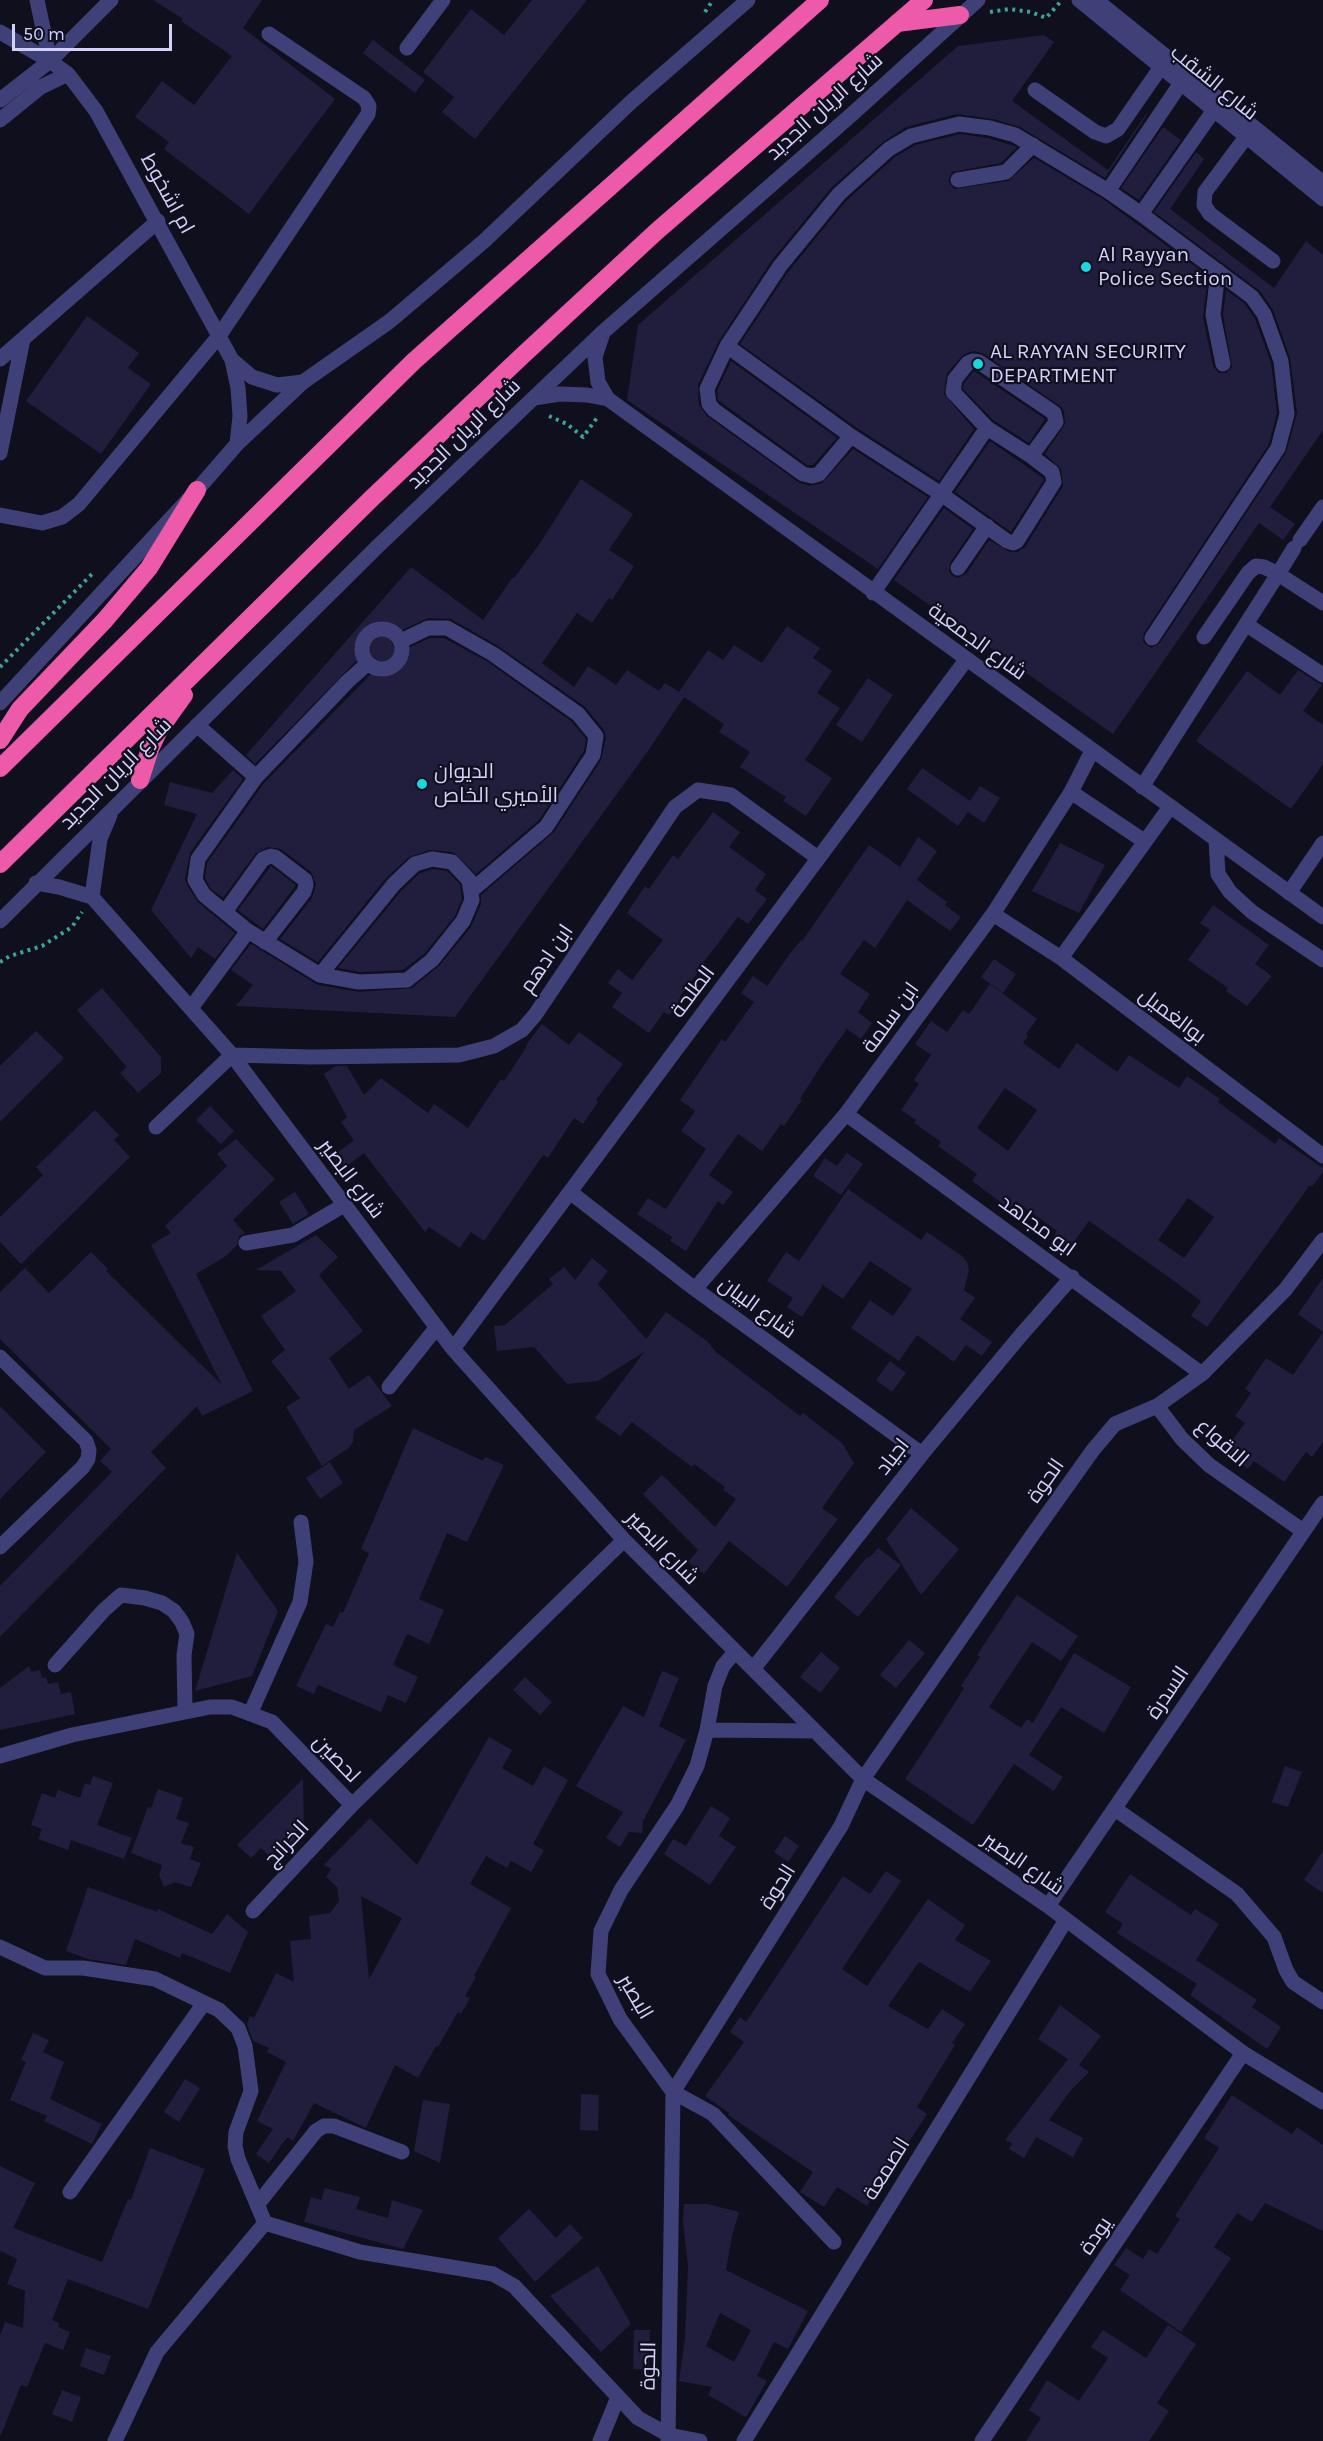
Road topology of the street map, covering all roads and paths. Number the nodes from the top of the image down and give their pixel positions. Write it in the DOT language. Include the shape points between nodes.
graph roads {
  1 [pos="37,0"];
  2 [pos="111,0"];
  3 [pos="443,0"];
  4 [pos="748,0"];
  5 [pos="820,0"];
  6 [pos="924,0"];
  7 [pos="978,0"];
  8 [pos="1079,0"];
  9 [pos="1096,0"];
  10 [pos="960,15"];
  11 [pos="897,23"];
  12 [pos="0,32"];
  13 [pos="268,34"];
  14 [pos="407,48"];
  15 [pos="50,61"];
  16 [pos="1161,67"];
  17 [pos="68,74"];
  18 [pos="1181,83"];
  19 [pos="1035,90"];
  20 [pos="0,99"];
  21 [pos="1214,110"];
  22 [pos="0,120"];
  23 [pos="1246,136"];
  24 [pos="1033,146"];
  25 [pos="1280,156"];
  26 [pos="958,180"];
  27 [pos="1323,183"];
  28 [pos="1108,190"];
  29 [pos="1323,199"];
  30 [pos="1141,214"];
  31 [pos="158,221"];
  32 [pos="1273,261"];
  33 [pos="1218,271"];
  34 [pos="603,332"];
  35 [pos="219,336"];
  36 [pos="23,339"];
  37 [pos="727,346"];
  38 [pos="0,359"];
  39 [pos="232,360"];
  40 [pos="1223,364"];
  41 [pos="303,382"];
  42 [pos="533,398"];
  43 [pos="608,399"];
  44 [pos="987,428"];
  45 [pos="851,436"];
  46 [pos="237,444"];
  47 [pos="0,453"];
  48 [pos="1031,456"];
  49 [pos="197,490"];
  50 [pos="941,494"];
  51 [pos="1323,507"];
  52 [pos="0,515"];
  53 [pos="987,526"];
  54 [pos="958,568"];
  55 [pos="296,573"];
  56 [pos="1278,574"];
  57 [pos="873,593"];
  58 [pos="1323,603"];
  59 [pos="1247,625"];
  60 [pos="1204,637"];
  61 [pos="1152,638"];
  62 [pos="401,640"];
  63 [pos="966,660"];
  64 [pos="368,664"];
  65 [pos="1323,675"];
  66 [pos="0,703"];
  67 [pos="197,725"];
  68 [pos="0,740"];
  69 [pos="1092,751"];
  70 [pos="0,768"];
  71 [pos="256,777"];
  72 [pos="140,780"];
  73 [pos="1142,787"];
  74 [pos="1071,792"];
  75 [pos="1170,807"];
  76 [pos="113,809"];
  77 [pos="1216,840"];
  78 [pos="1144,841"];
  79 [pos="1323,843"];
  80 [pos="818,858"];
  81 [pos="0,864"];
  82 [pos="36,884"];
  83 [pos="471,891"];
  84 [pos="1289,893"];
  85 [pos="92,897"];
  86 [pos="225,912"];
  87 [pos="993,914"];
  88 [pos="1323,918"];
  89 [pos="0,921"];
  90 [pos="248,931"];
  91 [pos="265,942"];
  92 [pos="1061,958"];
  93 [pos="1323,960"];
  94 [pos="0,962"];
  95 [pos="320,975"];
  96 [pos="191,1008"];
  97 [pos="232,1055"];
  98 [pos="846,1114"];
  99 [pos="156,1127"];
  100 [pos="1323,1155"];
  101 [pos="570,1192"];
  102 [pos="344,1205"];
  103 [pos="1323,1240"];
  104 [pos="246,1243"];
  105 [pos="1072,1278"];
  106 [pos="695,1289"];
  107 [pos="437,1328"];
  108 [pos="453,1348"];
  109 [pos="0,1357"];
  110 [pos="1202,1374"];
  111 [pos="389,1387"];
  112 [pos="1157,1406"];
  113 [pos="922,1454"];
  114 [pos="1320,1514"];
  115 [pos="301,1522"];
  116 [pos="1304,1531"];
  117 [pos="624,1540"];
  118 [pos="0,1547"];
  119 [pos="734,1653"];
  120 [pos="55,1665"];
  121 [pos="753,1669"];
  122 [pos="185,1712"];
  123 [pos="250,1713"];
  124 [pos="707,1730"];
  125 [pos="815,1731"];
  126 [pos="0,1756"];
  127 [pos="863,1779"];
  128 [pos="352,1805"];
  129 [pos="1115,1809"];
  130 [pos="1048,1906"];
  131 [pos="253,1911"];
  132 [pos="1066,1920"];
  133 [pos="0,1947"];
  134 [pos="1323,2002"];
  135 [pos="204,2003"];
  136 [pos="1243,2053"];
  137 [pos="673,2092"];
  138 [pos="1323,2102"];
  139 [pos="402,2152"];
  140 [pos="70,2192"];
  141 [pos="257,2205"];
  142 [pos="265,2223"];
  143 [pos="834,2242"];
  144 [pos="618,2397"];
  145 [pos="669,2438"];
  146 [pos="115,2441"];
  147 [pos="600,2441"];
  148 [pos="700,2441"];
  149 [pos="744,2441"];
  150 [pos="982,2441"];
  1 -- 15 [label="street"];
  2 -- 15 [label="street"];
  3 -- 14 [label="street"];
  4 -- 41 [label="street" via="631,102 483,242 390,321"];
  5 -- 70 [label="highway" via="414,361"];
  6 -- 11 [label="highway, شارع الريان الجديد"];
  7 -- 10 [label="street, شارع الريان الجديد"];
  8 -- 16 [label="street, شارع الشقب"];
  9 -- 25 [label="street, شارع الشقب"];
  10 -- 11 [label="highway"];
  10 -- 34 [label="street, شارع الريان الجديد"];
  11 -- 55 [label="highway, شارع الريان الجديد" via="649,239"];
  12 -- 15 [label="street, ام اشخوط"];
  13 -- 35 [label="street" via="364,98 368,114"];
  15 -- 17 [label="street, ام اشخوط"];
  15 -- 20 [label="street"];
  16 -- 18 [label="street, شارع الشقب"];
  16 -- 19 [label="street" via="1119,129 1106,136"];
  17 -- 22 [label="street" via="41,87"];
  17 -- 31 [label="street, ام اشخوط" via="96,111"];
  18 -- 21 [label="street, شارع الشقب"];
  18 -- 28 [label="street"];
  21 -- 23 [label="street, شارع الشقب"];
  21 -- 30 [label="street"];
  23 -- 25 [label="street, شارع الشقب"];
  23 -- 32 [label="street" via="1205,192 1204,205 1210,214"];
  24 -- 26 [label="street" via="1006,172"];
  24 -- 28 [label="street"];
  24 -- 37 [label="street" via="1015,135 959,124 911,136 888,149 839,194 780,266"];
  25 -- 27 [label="street, شارع الشقب"];
  25 -- 29 [label="street, شارع الشقب"];
  28 -- 30 [label="street"];
  30 -- 33 [label="street"];
  31 -- 35 [label="street, ام اشخوط"];
  31 -- 36 [label="street"];
  33 -- 40 [label="street" via="1213,315"];
  33 -- 61 [label="street" via="1252,297 1264,315 1281,361 1287,414 1278,448"];
  34 -- 42 [label="street, شارع الريان الجديد"];
  34 -- 43 [label="street" via="594,357 598,382"];
  35 -- 39 [label="street, ام اشخوط"];
  35 -- 52 [label="street" via="72,511 42,523"];
  36 -- 38 [label="street"];
  36 -- 47 [label="street"];
  37 -- 45 [label="street"];
  37 -- 45 [label="street" via="707,389 709,404 802,474 819,474"];
  39 -- 41 [label="street, ام اشخوط" via="252,377 277,385"];
  39 -- 46 [label="street, ام اشخوط" via="239,397"];
  41 -- 46 [label="street"];
  42 -- 43 [label="street, شارع الجمعية" via="560,393"];
  42 -- 67 [label="street, شارع الريان الجديد"];
  43 -- 57 [label="street, شارع الجمعية"];
  44 -- 48 [label="street"];
  44 -- 48 [label="street" via="953,392 955,379 973,361 1054,413 1056,422"];
  44 -- 50 [label="street"];
  45 -- 50 [label="street"];
  46 -- 49 [label="street"];
  48 -- 53 [label="street" via="1052,472 1052,488 1017,541 1007,542"];
  49 -- 66 [label="street"];
  49 -- 68 [label="highway" via="149,568 20,709"];
  50 -- 53 [label="street"];
  50 -- 57 [label="street"];
  51 -- 56 [label="street"];
  53 -- 54 [label="street"];
  55 -- 72 [label="highway" via="178,702 150,749"];
  55 -- 81 [label="highway, شارع الريان الجديد"];
  56 -- 58 [label="street"];
  56 -- 59 [label="street"];
  56 -- 60 [label="street" via="1256,566"];
  57 -- 63 [label="street, شارع الجمعية"];
  59 -- 65 [label="street"];
  59 -- 73 [label="street"];
  62 -- 64 [label="street" via="402,656 397,663 382,670"];
  62 -- 64 [label="street" via="390,629 374,630 361,650"];
  62 -- 83 [label="street" via="428,628 447,628 493,654 578,714 596,736 593,754 546,827"];
  63 -- 69 [label="street, شارع الجمعية"];
  63 -- 80 [label="street, الطلحة"];
  64 -- 71 [label="street"];
  67 -- 71 [label="street"];
  67 -- 72 [label="street, شارع الريان الجديد"];
  69 -- 73 [label="street, شارع الجمعية"];
  69 -- 74 [label="street, ابن سلمة"];
  71 -- 86 [label="street" via="195,868 195,880 204,895"];
  72 -- 76 [label="street, شارع الريان الجديد"];
  73 -- 75 [label="street, شارع الجمعية"];
  74 -- 78 [label="street"];
  74 -- 87 [label="street, ابن سلمة"];
  75 -- 77 [label="street, شارع الجمعية"];
  75 -- 78 [label="street"];
  76 -- 82 [label="street, شارع الريان الجديد"];
  76 -- 85 [label="street" via="100,839"];
  77 -- 84 [label="street, شارع الجمعية"];
  77 -- 93 [label="street" via="1218,874 1230,892 1252,912"];
  78 -- 92 [label="street"];
  79 -- 84 [label="street"];
  80 -- 97 [label="street, ابن ادهم" via="731,795 698,790 675,807 535,1015 522,1030 494,1047 459,1055"];
  80 -- 101 [label="street, الطلحة"];
  82 -- 85 [label="street"];
  82 -- 89 [label="street, شارع الريان الجديد"];
  83 -- 95 [label="street" via="472,900 463,921 432,960 407,980 359,982"];
  83 -- 95 [label="street" via="469,880 452,861 432,859 415,864 381,899"];
  84 -- 88 [label="street, شارع الجمعية"];
  85 -- 94 [label="path" via="72,927 42,946"];
  85 -- 96 [label="street, شارع البصير"];
  86 -- 90 [label="street"];
  86 -- 91 [label="street" via="263,859 276,857 306,885"];
  87 -- 92 [label="street, بوالغميل"];
  87 -- 98 [label="street, ابن سلمة"];
  90 -- 91 [label="street"];
  90 -- 96 [label="street"];
  91 -- 95 [label="street"];
  92 -- 100 [label="street, بوالغميل"];
  96 -- 97 [label="street, شارع البصير"];
  97 -- 99 [label="street"];
  97 -- 102 [label="street, شارع البصير"];
  98 -- 105 [label="street, ابو مجاهد"];
  98 -- 106 [label="street, ابن سلمة"];
  101 -- 106 [label="street, شارع البيان"];
  101 -- 108 [label="street, الطلحة"];
  102 -- 104 [label="street" via="293,1236"];
  102 -- 107 [label="street, شارع البصير"];
  103 -- 110 [label="street" via="1285,1290"];
  105 -- 110 [label="street, ابو مجاهد"];
  105 -- 113 [label="street, اجياد"];
  106 -- 113 [label="street, شارع البيان"];
  107 -- 108 [label="street, شارع البصير"];
  107 -- 111 [label="street"];
  108 -- 117 [label="street, شارع البصير"];
  109 -- 118 [label="street" via="86,1441 89,1450 83,1467"];
  110 -- 112 [label="street"];
  112 -- 116 [label="street, الاقواع" via="1182,1439 1209,1465"];
  112 -- 127 [label="street, الحوة" via="1115,1424 1093,1450"];
  113 -- 121 [label="street, اجياد"];
  114 -- 116 [label="street, السدرة"];
  115 -- 123 [label="street" via="306,1562 300,1602"];
  116 -- 129 [label="street, السدرة"];
  117 -- 119 [label="street, شارع البصير"];
  117 -- 128 [label="street, لحصين"];
  119 -- 121 [label="street, شارع البصير"];
  119 -- 124 [label="street, البصير" via="723,1666 715,1686"];
  120 -- 122 [label="street" via="121,1595 162,1603 174,1611 187,1634"];
  121 -- 125 [label="street, شارع البصير"];
  122 -- 123 [label="street, لحصين" via="232,1707"];
  122 -- 126 [label="street, لحصين" via="72,1735"];
  123 -- 128 [label="street, لحصين" via="272,1722"];
  124 -- 125 [label="street"];
  124 -- 137 [label="street, البصير" via="697,1766 677,1806 621,1890 601,1931 598,1950 598,1974 620,2019"];
  125 -- 127 [label="street, شارع البصير"];
  127 -- 130 [label="street, شارع البصير"];
  127 -- 137 [label="street, الحوة" via="841,1826"];
  128 -- 131 [label="street, الخرانج"];
  129 -- 130 [label="street, السدرة"];
  129 -- 134 [label="street" via="1237,1894 1274,1936 1293,1982"];
  130 -- 132 [label="street, شارع البصير"];
  132 -- 136 [label="street, شارع البصير"];
  132 -- 149 [label="street, الصمعة"];
  133 -- 135 [label="street" via="45,1968 83,1968 155,1979"];
  135 -- 140 [label="street"];
  135 -- 141 [label="street" via="219,2010 238,2028 245,2046 251,2091 235,2146"];
  136 -- 138 [label="street, شارع البصير"];
  136 -- 150 [label="street, يودة"];
  137 -- 143 [label="street, البصير" via="713,2114"];
  137 -- 145 [label="street, الحوة"];
  139 -- 141 [label="street" via="334,2126 324,2126"];
  141 -- 142 [label="street"];
  142 -- 144 [label="street" via="360,2252 493,2274 514,2286"];
  142 -- 146 [label="street" via="158,2352"];
  144 -- 145 [label="street" via="638,2418"];
  144 -- 147 [label="street"];
  145 -- 148 [label="street"];
}
